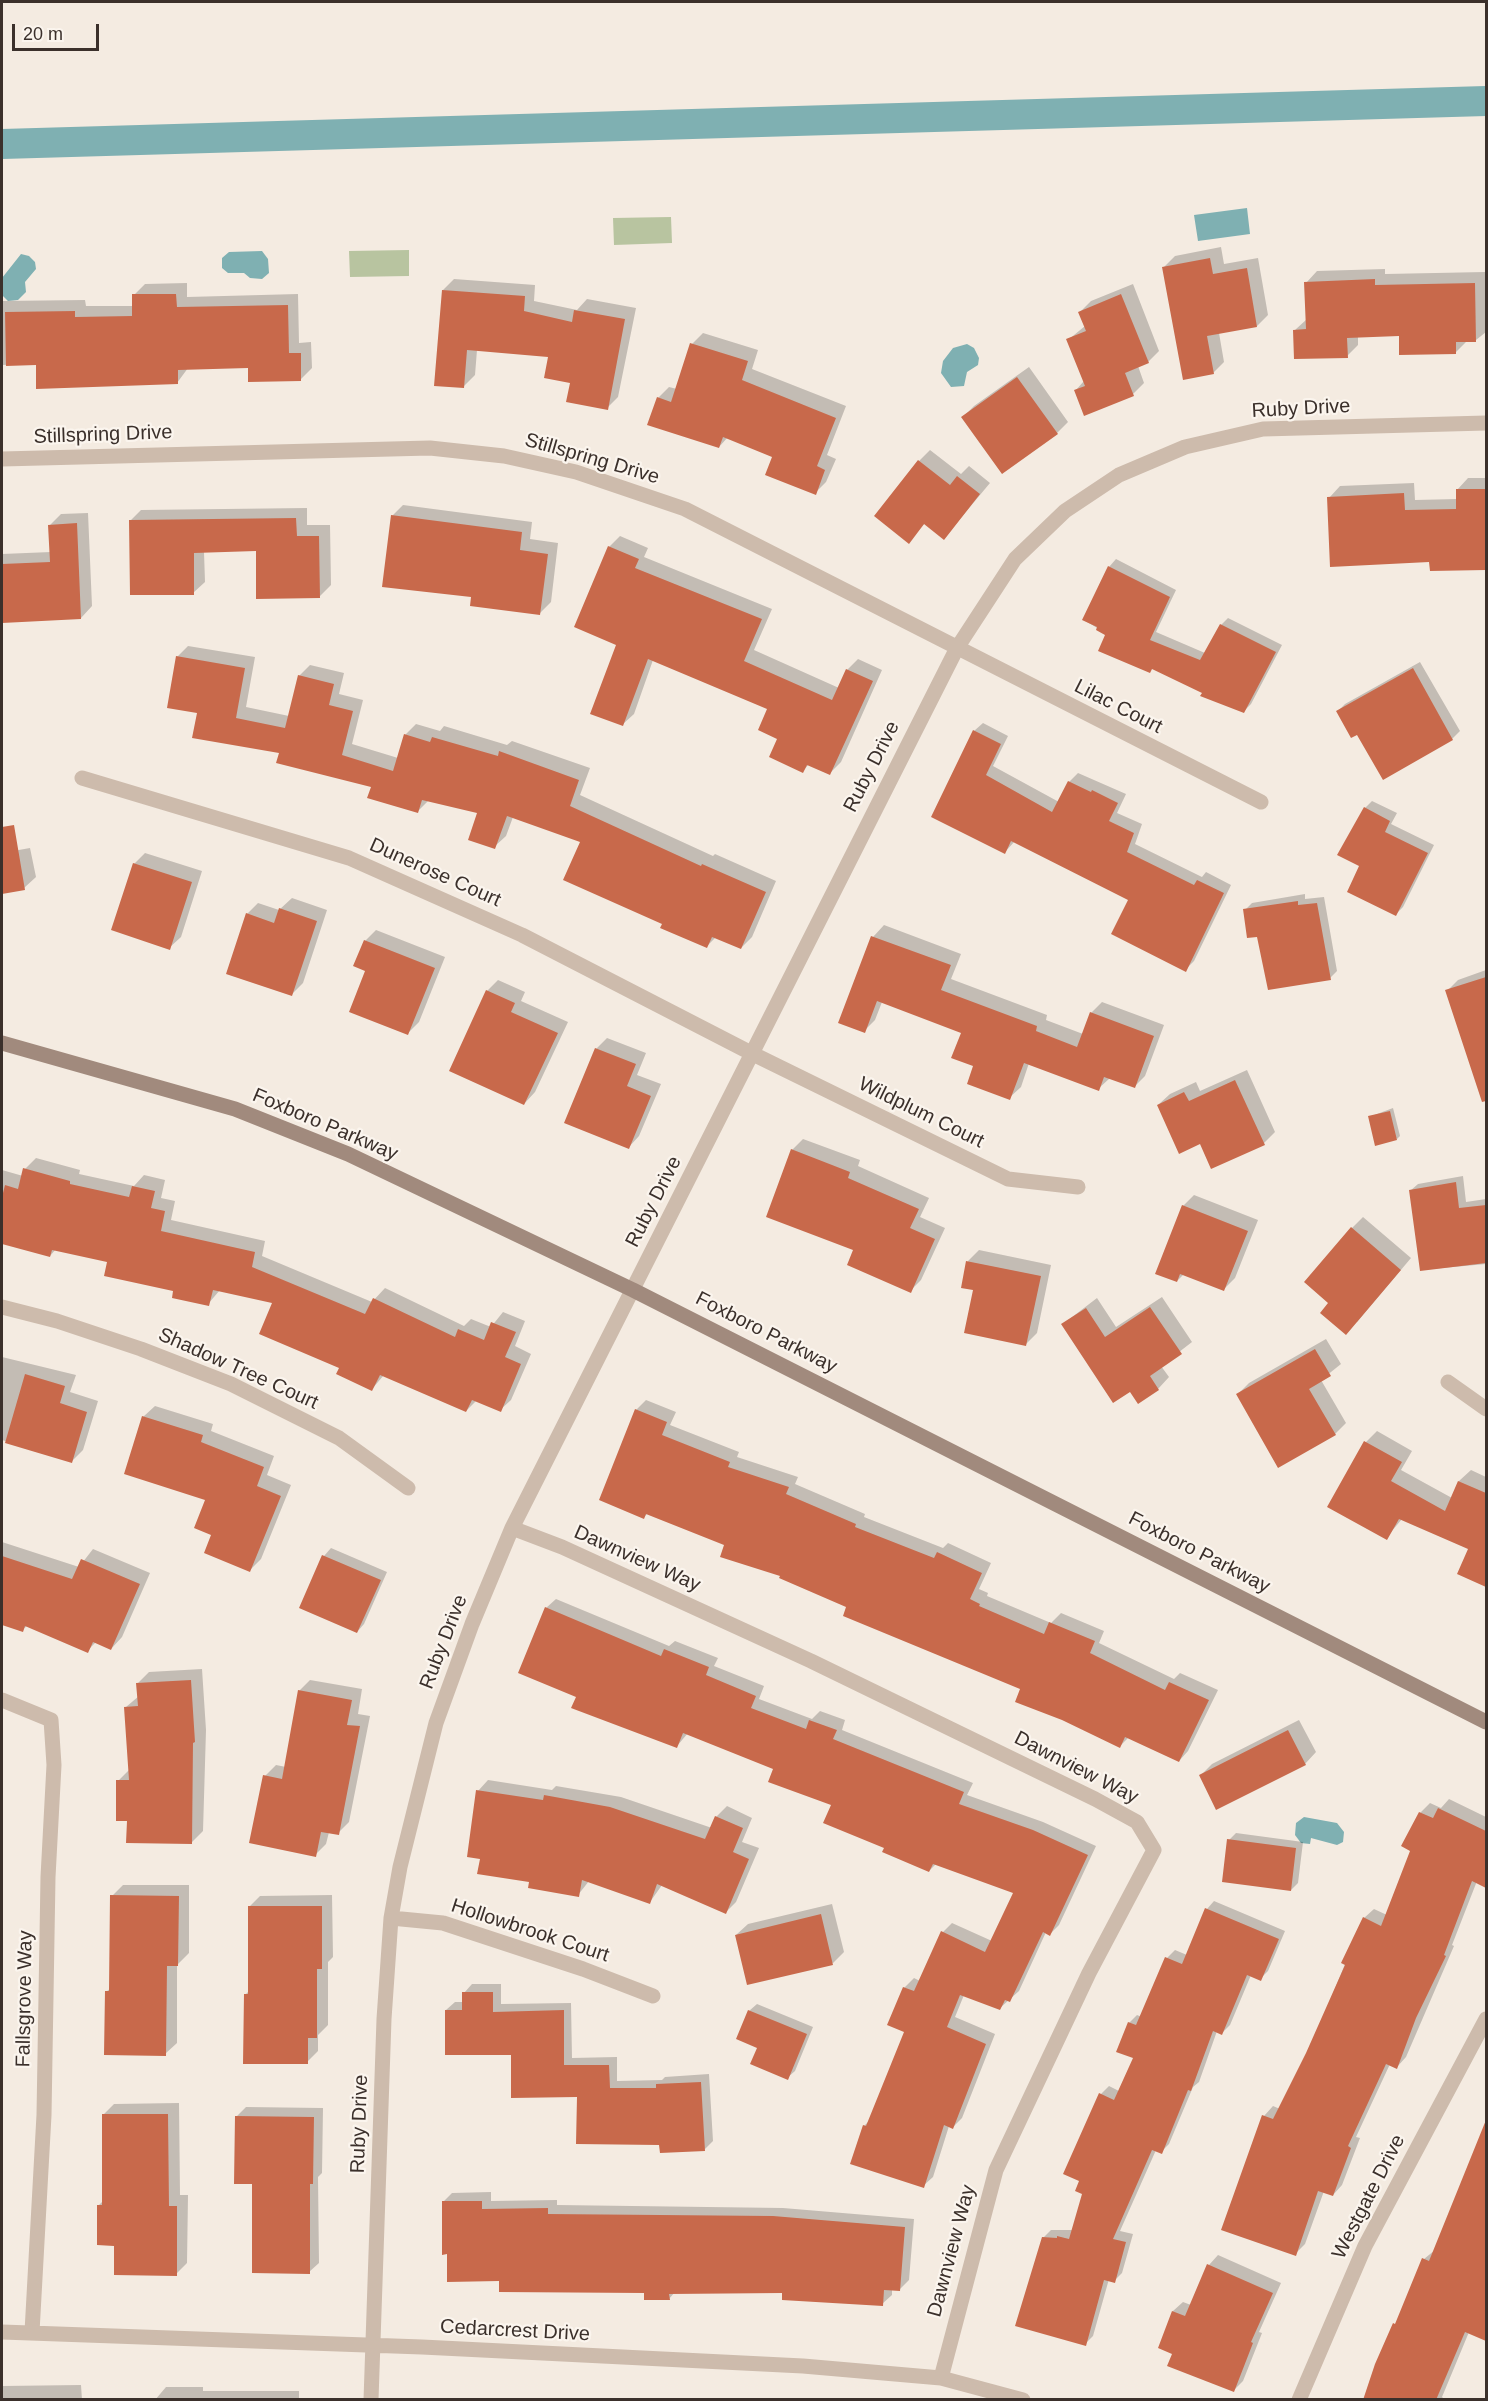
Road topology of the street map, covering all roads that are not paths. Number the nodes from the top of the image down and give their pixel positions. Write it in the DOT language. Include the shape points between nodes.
graph roads {
  1 [pos="1486,423"];
  2 [pos="2,459"];
  3 [pos="957,648"];
  4 [pos="82,778"];
  5 [pos="1261,802"];
  6 [pos="2,1042"];
  7 [pos="753,1054"];
  8 [pos="1078,1187"];
  9 [pos="633,1290"];
  10 [pos="2,1307"];
  11 [pos="1448,1382"];
  12 [pos="1486,1409"];
  13 [pos="408,1488"];
  14 [pos="512,1528"];
  15 [pos="2,1700"];
  16 [pos="1486,1722"];
  17 [pos="391,1918"];
  18 [pos="652,1996"];
  19 [pos="1486,2019"];
  20 [pos="2,2332"];
  21 [pos="32,2332"];
  22 [pos="372,2346"];
  23 [pos="941,2378"];
  24 [pos="370,2400"];
  25 [pos="1023,2400"];
  26 [pos="1299,2400"];
  1 -- 3 [label="street, Ruby Drive" via="1263,429 1174,451 1119,475 1065,511 1015,559"];
  2 -- 3 [label="street, Stillspring Drive" via="430,448 504,456 576,472 685,509"];
  3 -- 5 [label="street, Lilac Court"];
  3 -- 7 [label="street, Ruby Drive"];
  4 -- 7 [label="street, Dunerose Court" via="349,858 522,935"];
  6 -- 9 [label="main road, Foxboro Parkway" via="245,1113 348,1154"];
  7 -- 8 [label="street, Wildplum Court" via="1008,1179"];
  7 -- 9 [label="street, Ruby Drive"];
  9 -- 14 [label="street, Ruby Drive"];
  9 -- 16 [label="main road, Foxboro Parkway"];
  10 -- 13 [label="street, Shadow Tree Court" via="141,1349 231,1384 339,1438"];
  11 -- 12 [label="street"];
  14 -- 17 [label="street, Ruby Drive" via="436,1723"];
  14 -- 23 [label="street, Dawnview Way" via="811,1661 1095,1799 1137,1822 1154,1850 1089,1973 996,2170"];
  15 -- 21 [label="street, Fallsgrove Way" via="51,1720 54,1765 44,2115"];
  17 -- 18 [label="street, Hollowbrook Court" via="443,1923"];
  17 -- 22 [label="street, Ruby Drive"];
  19 -- 26 [label="street, Westgate Drive" via="1365,2246"];
  20 -- 21 [label="street, Cedarcrest Drive"];
  21 -- 22 [label="street, Cedarcrest Drive"];
  22 -- 23 [label="street, Cedarcrest Drive" via="803,2366"];
  22 -- 24 [label="street, Ruby Drive"];
  23 -- 25 [label="street, Cedarcrest Drive"];
}
